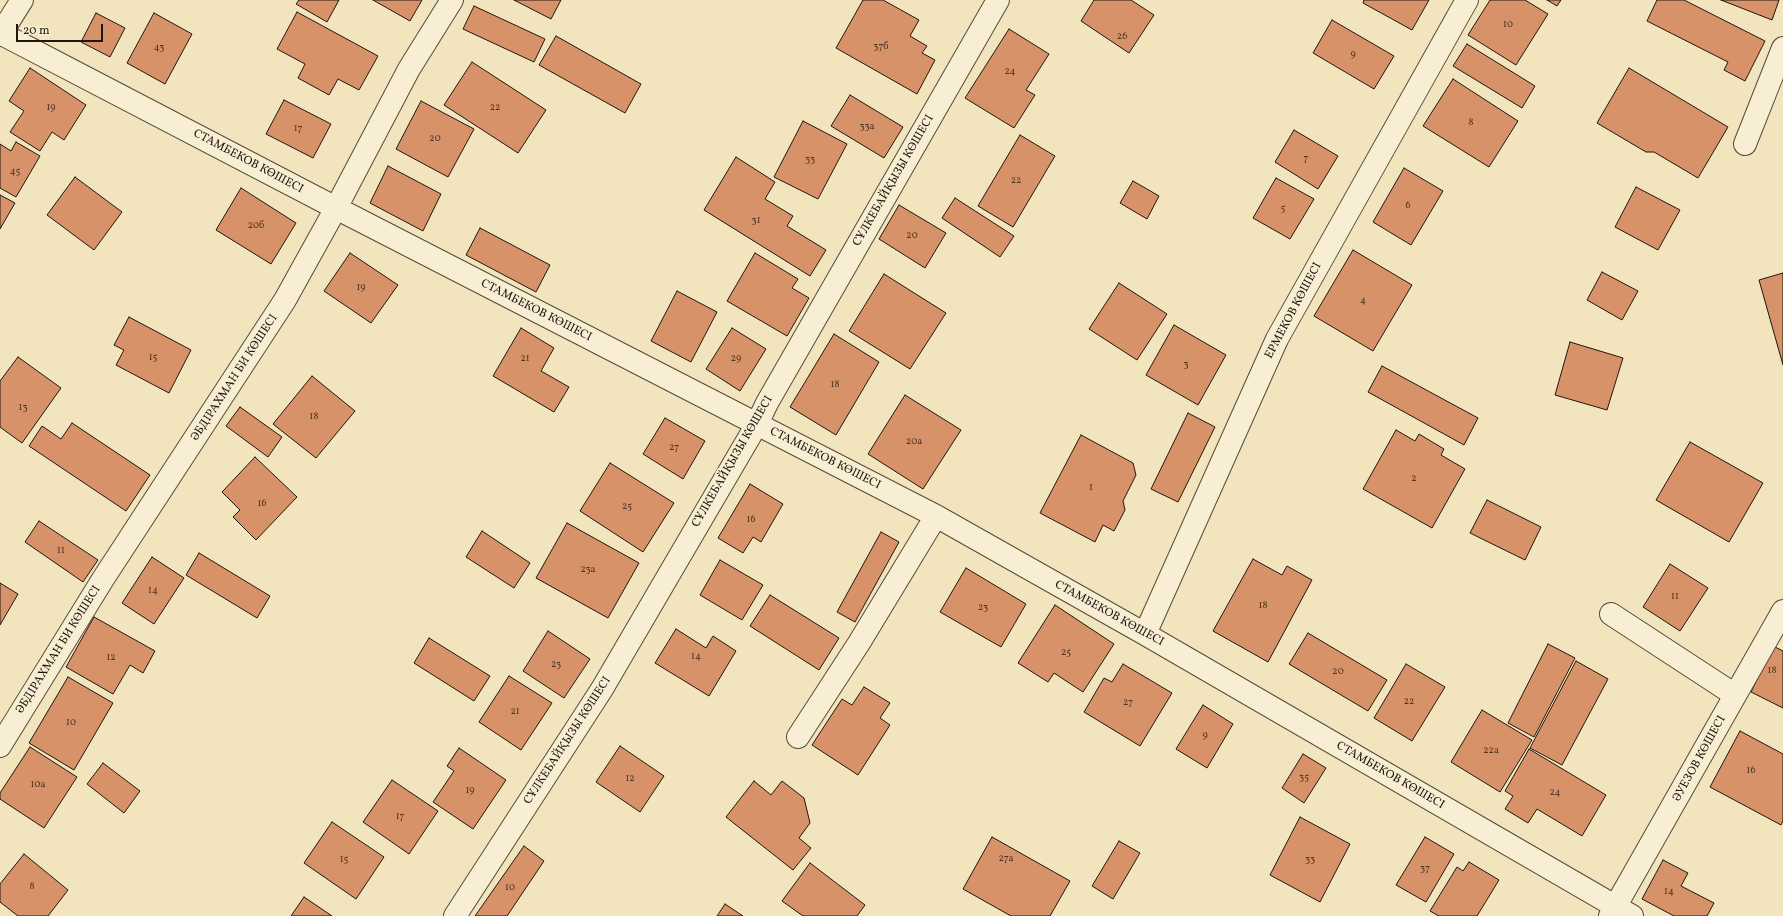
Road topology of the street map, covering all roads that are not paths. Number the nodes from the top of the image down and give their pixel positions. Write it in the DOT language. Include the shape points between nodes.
graph roads {
  1 [pos="22,0"];
  2 [pos="452,0"];
  3 [pos="998,0"];
  4 [pos="1467,0"];
  5 [pos="0,34"];
  6 [pos="1783,48"];
  7 [pos="1745,144"];
  8 [pos="336,208"];
  9 [pos="757,424"];
  10 [pos="936,516"];
  11 [pos="1783,611"];
  12 [pos="1611,614"];
  13 [pos="1145,634"];
  14 [pos="1736,695"];
  15 [pos="798,737"];
  16 [pos="0,746"];
  17 [pos="1619,913"];
  18 [pos="455,916"];
  1 -- 5 [label="street"];
  2 -- 8 [label="street, ӘБДІРАХМАН БИ КӨШЕСІ" via="409,69"];
  3 -- 9 [label="street, СҰЛКЕБАЙҚЫЗЫ КӨШЕСІ"];
  4 -- 13 [label="street, ЕРМЕКОВ КӨШЕСІ" via="1277,339"];
  5 -- 8 [label="street, СТАМБЕКОВ КӨШЕСІ"];
  6 -- 7 [label="street"];
  8 -- 9 [label="street, СТАМБЕКОВ КӨШЕСІ"];
  8 -- 16 [label="street, ӘБДІРАХМАН БИ КӨШЕСІ" via="286,300 103,579"];
  9 -- 10 [label="street, СТАМБЕКОВ КӨШЕСІ"];
  9 -- 18 [label="street, СҰЛКЕБАЙҚЫЗЫ КӨШЕСІ" via="602,689"];
  10 -- 13 [label="street, СТАМБЕКОВ КӨШЕСІ"];
  10 -- 15 [label="street"];
  11 -- 14 [label="street, ӘУЕЗОВ КӨШЕСІ"];
  12 -- 14 [label="street"];
  13 -- 17 [label="street, СТАМБЕКОВ КӨШЕСІ"];
  14 -- 17 [label="street, ӘУЕЗОВ КӨШЕСІ"];
}
